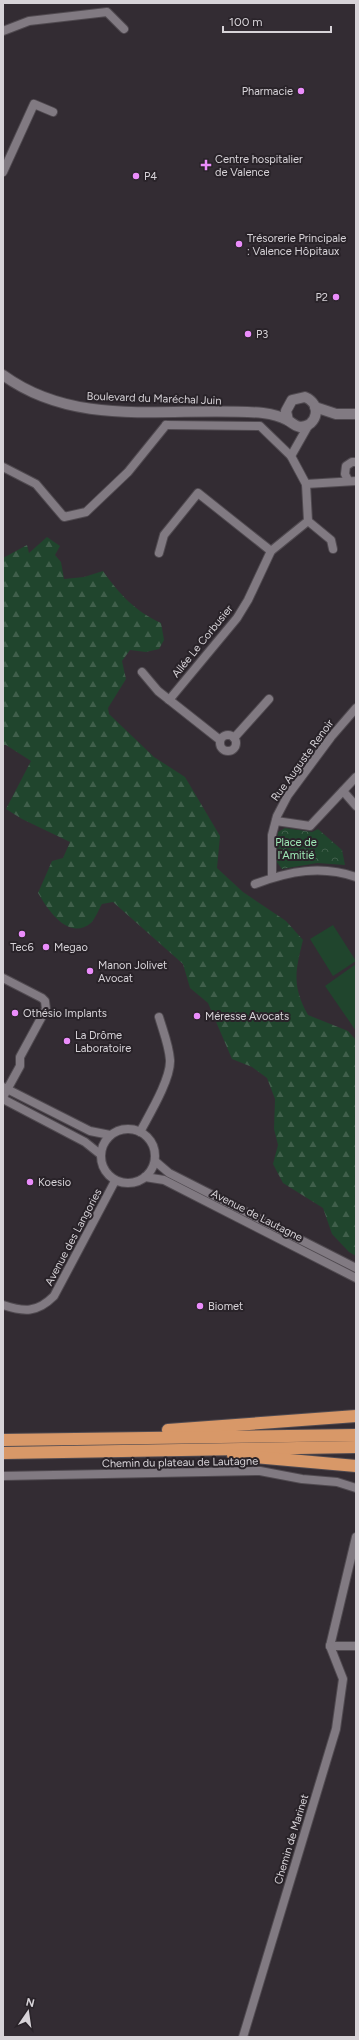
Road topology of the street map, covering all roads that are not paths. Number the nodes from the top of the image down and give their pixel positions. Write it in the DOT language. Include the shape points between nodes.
graph roads {
  1 [pos="124,29"];
  2 [pos="3,31"];
  3 [pos="53,112"];
  4 [pos="3,172"];
  5 [pos="3,375"];
  6 [pos="287,406"];
  7 [pos="315,407"];
  8 [pos="156,412"];
  9 [pos="264,413"];
  10 [pos="336,414"];
  11 [pos="356,414"];
  12 [pos="292,423"];
  13 [pos="311,423"];
  14 [pos="166,425"];
  15 [pos="297,447"];
  16 [pos="291,456"];
  17 [pos="356,462"];
  18 [pos="3,468"];
  19 [pos="352,480"];
  20 [pos="306,484"];
  21 [pos="308,522"];
  22 [pos="333,549"];
  23 [pos="270,551"];
  24 [pos="159,554"];
  25 [pos="142,672"];
  26 [pos="269,699"];
  27 [pos="169,700"];
  28 [pos="356,708"];
  29 [pos="234,738"];
  30 [pos="220,740"];
  31 [pos="356,777"];
  32 [pos="343,791"];
  33 [pos="356,806"];
  34 [pos="276,821"];
  35 [pos="356,877"];
  36 [pos="272,878"];
  37 [pos="255,884"];
  38 [pos="3,978"];
  39 [pos="159,1017"];
  40 [pos="5,1088"];
  41 [pos="3,1098"];
  42 [pos="140,1132"];
  43 [pos="110,1135"];
  44 [pos="100,1154"];
  45 [pos="155,1161"];
  46 [pos="145,1178"];
  47 [pos="115,1181"];
  48 [pos="356,1268"];
  49 [pos="356,1278"];
  50 [pos="3,1305"];
  51 [pos="356,1416"];
  52 [pos="356,1435"];
  53 [pos="3,1440"];
  54 [pos="29,1440"];
  55 [pos="356,1446"];
  56 [pos="140,1450"];
  57 [pos="3,1453"];
  58 [pos="356,1466"];
  59 [pos="3,1476"];
  60 [pos="356,1488"];
  61 [pos="356,1537"];
  62 [pos="330,1646"];
  63 [pos="356,1646"];
  64 [pos="243,2037"];
  1 -- 2 [label="street" via="107,12 29,21"];
  3 -- 4 [label="street" via="34,104"];
  5 -- 8 [label="main road, Boulevard du Maréchal Juin" via="27,390 62,404 92,410"];
  6 -- 7 [label="main road, Boulevard du Maréchal Juin" via="292,400 300,397 309,399"];
  6 -- 9 [label="main road, Boulevard du Maréchal Juin"];
  6 -- 12 [label="main road" via="286,411"];
  7 -- 10 [label="main road, Boulevard du Maréchal Juin"];
  7 -- 13 [label="main road"];
  8 -- 9 [label="main road, Boulevard du Maréchal Juin"];
  8 -- 14 [label="street"];
  9 -- 12 [label="main road, Boulevard du Maréchal Juin"];
  10 -- 11 [label="main road, Boulevard du Maréchal Juin"];
  10 -- 13 [label="main road, Boulevard du Maréchal Juin"];
  12 -- 13 [label="main road, Boulevard du Maréchal Juin"];
  12 -- 15 [label="street" via="298,436"];
  13 -- 15 [label="street"];
  14 -- 16 [label="street" via="260,426"];
  14 -- 18 [label="street" via="128,472 86,512 64,517 36,484"];
  15 -- 16 [label="street"];
  16 -- 20 [label="street"];
  17 -- 19 [label="street" via="346,466 345,474"];
  19 -- 20 [label="street"];
  20 -- 21 [label="street"];
  21 -- 22 [label="street" via="330,540"];
  21 -- 23 [label="street, Allée Le Corbusier"];
  23 -- 24 [label="street" via="198,493 164,535"];
  23 -- 27 [label="street, Allée Le Corbusier" via="237,618"];
  25 -- 27 [label="street"];
  26 -- 29 [label="street"];
  27 -- 30 [label="street"];
  28 -- 34 [label="street, Rue Auguste Renoir" via="288,795"];
  29 -- 30 [label="street" via="224,736"];
  29 -- 30 [label="street" via="235,746 231,750 225,750 220,746"];
  31 -- 32 [label="street"];
  32 -- 33 [label="street"];
  32 -- 34 [label="street" via="310,826"];
  34 -- 36 [label="street, Rue Auguste Renoir" via="272,835"];
  35 -- 36 [label="street" via="340,871 313,869"];
  36 -- 37 [label="street"];
  38 -- 40 [label="street" via="42,998 46,1005 20,1057 20,1066"];
  39 -- 42 [label="street" via="168,1051 169,1067 165,1081"];
  40 -- 41 [label="street"];
  40 -- 43 [label="street" via="90,1131"];
  41 -- 44 [label="street" via="85,1142"];
  42 -- 43 [label="street" via="122,1130"];
  42 -- 45 [label="street" via="152,1144"];
  43 -- 44 [label="street"];
  44 -- 47 [label="street" via="102,1167"];
  45 -- 46 [label="street"];
  45 -- 48 [label="street, Avenue de Lautagne" via="169,1173"];
  46 -- 47 [label="street" via="131,1184"];
  46 -- 49 [label="street, Avenue de Lautagne" via="164,1180"];
  47 -- 50 [label="street, Avenue des Langories" via="54,1296 45,1306 31,1310"];
  51 -- 54 [label="highway"];
  52 -- 54 [label="highway"];
  53 -- 54 [label="highway"];
  55 -- 56 [label="highway"];
  56 -- 57 [label="highway"];
  56 -- 58 [label="highway"];
  59 -- 60 [label="street, Chemin du plateau de Lautagne" via="260,1471 337,1482"];
  61 -- 62 [label="street"];
  62 -- 63 [label="street"];
  62 -- 64 [label="street, Chemin de Marinet" via="343,1679 336,1729"];
}
